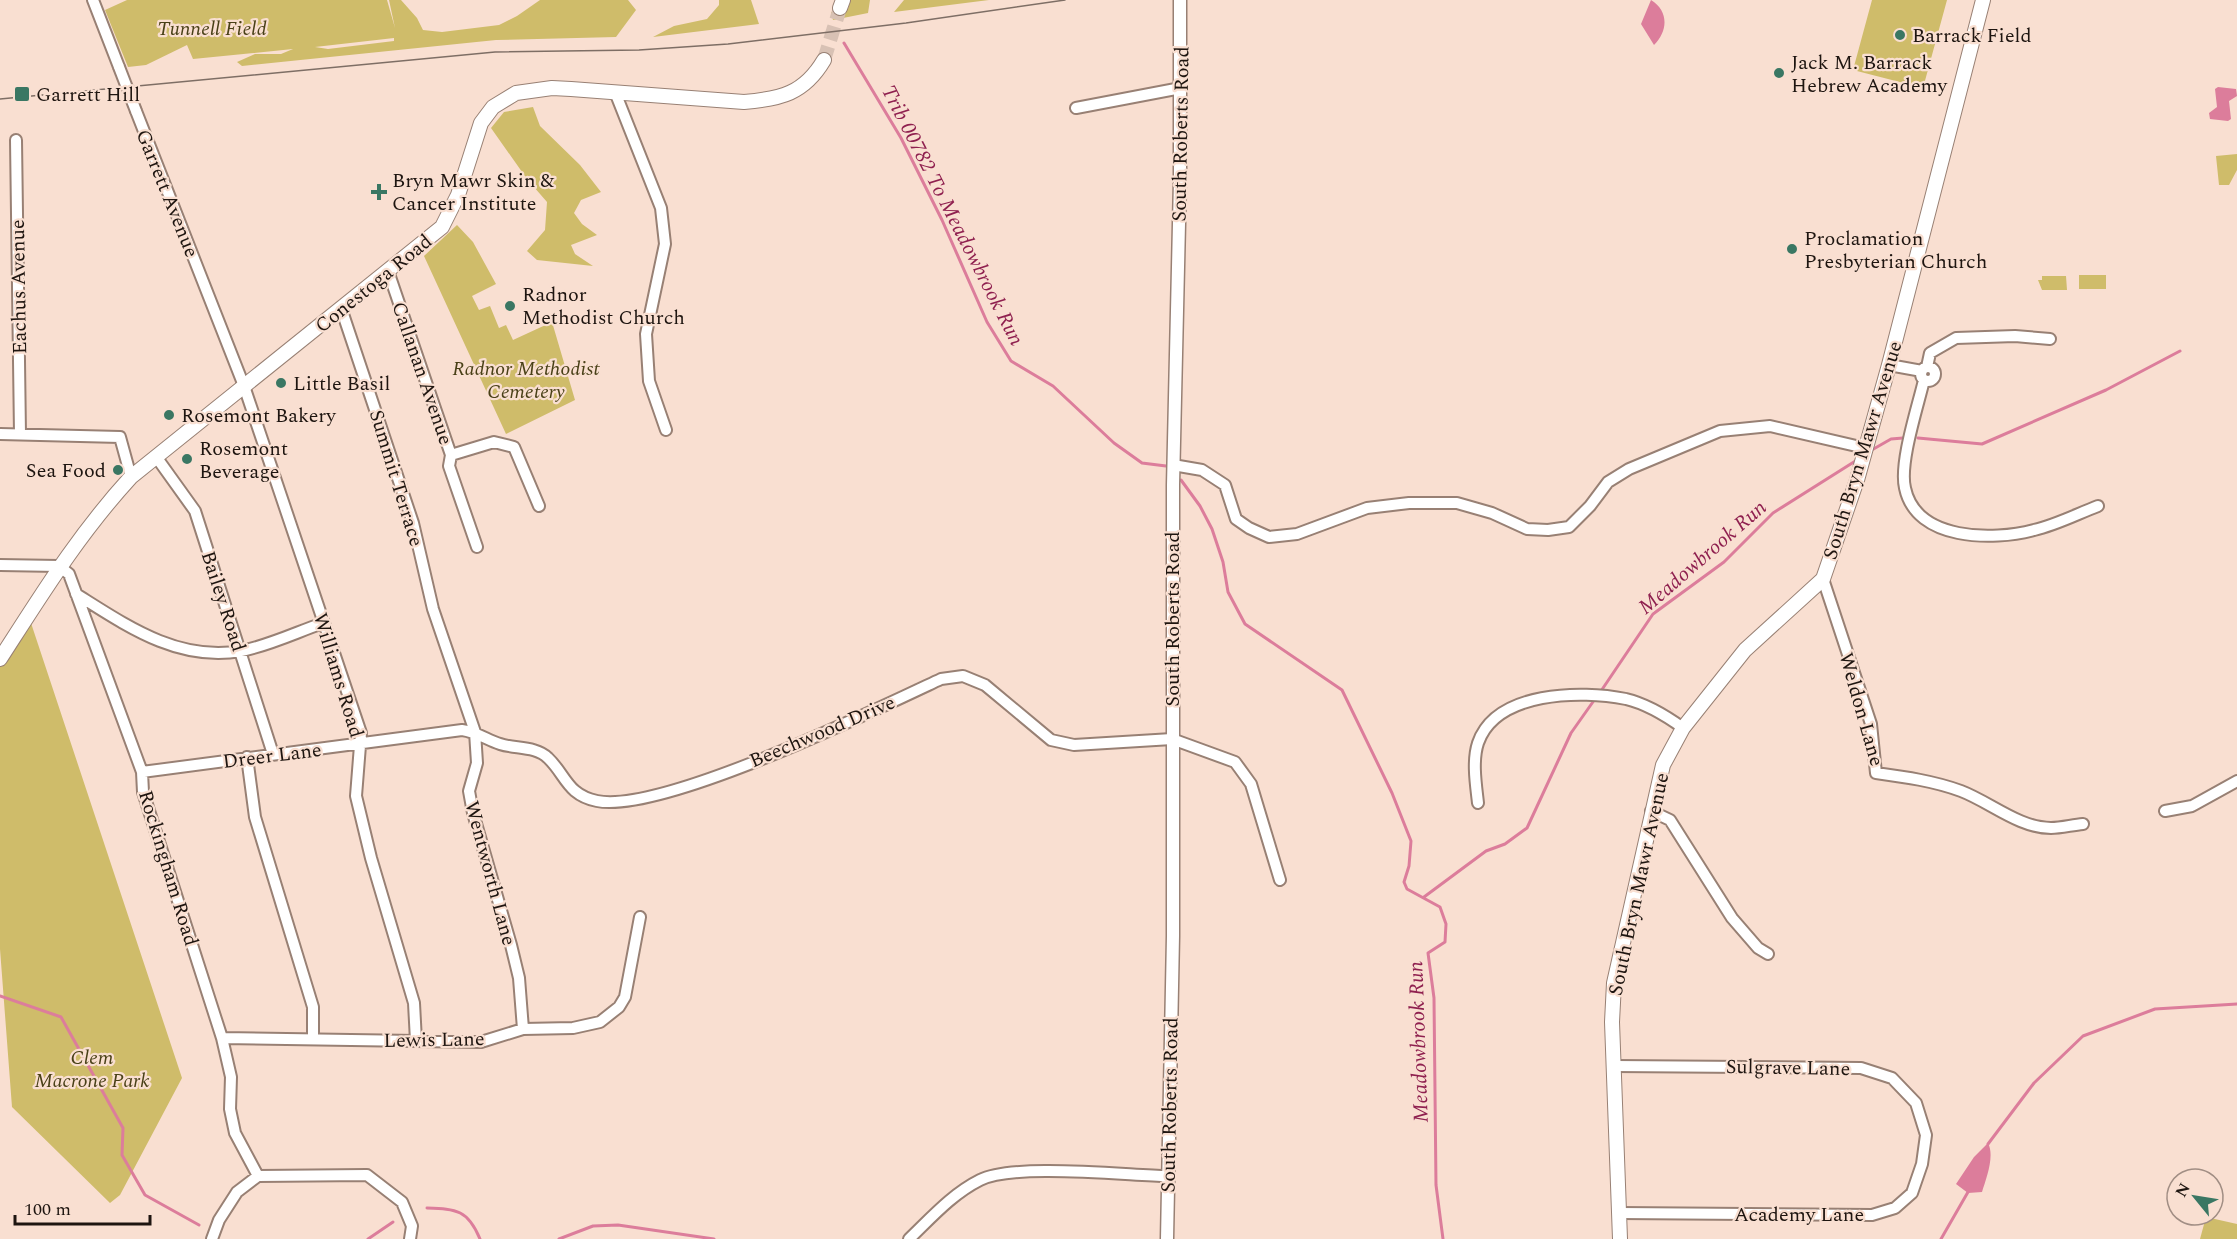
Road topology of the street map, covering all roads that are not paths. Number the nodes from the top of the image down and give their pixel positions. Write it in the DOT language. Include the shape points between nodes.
graph roads {
  1 [pos="93,0"];
  2 [pos="1180,0"];
  3 [pos="1983,0"];
  4 [pos="824,60"];
  5 [pos="1181,88"];
  6 [pos="615,92"];
  7 [pos="1076,108"];
  8 [pos="16,140"];
  9 [pos="388,271"];
  10 [pos="341,308"];
  11 [pos="2050,339"];
  12 [pos="1889,365"];
  13 [pos="1924,373"];
  14 [pos="244,386"];
  15 [pos="666,430"];
  16 [pos="0,434"];
  17 [pos="20,434"];
  18 [pos="1864,451"];
  19 [pos="451,455"];
  20 [pos="157,458"];
  21 [pos="1173,465"];
  22 [pos="131,477"];
  23 [pos="539,506"];
  24 [pos="2098,506"];
  25 [pos="477,547"];
  26 [pos="0,564"];
  27 [pos="59,566"];
  28 [pos="1823,579"];
  29 [pos="76,594"];
  30 [pos="323,623"];
  31 [pos="447,650"];
  32 [pos="241,651"];
  33 [pos="0,659"];
  34 [pos="1683,728"];
  35 [pos="475,732"];
  36 [pos="1172,739"];
  37 [pos="362,744"];
  38 [pos="273,754"];
  39 [pos="247,757"];
  40 [pos="142,772"];
  41 [pos="2237,782"];
  42 [pos="1478,803"];
  43 [pos="1651,811"];
  44 [pos="2165,811"];
  45 [pos="2083,824"];
  46 [pos="1280,880"];
  47 [pos="640,917"];
  48 [pos="1768,954"];
  49 [pos="523,1029"];
  50 [pos="222,1038"];
  51 [pos="313,1038"];
  52 [pos="416,1041"];
  53 [pos="1614,1066"];
  54 [pos="1926,1135"];
  55 [pos="258,1176"];
  56 [pos="1167,1176"];
  57 [pos="1619,1213"];
  58 [pos="212,1239"];
  59 [pos="410,1239"];
  60 [pos="909,1239"];
  61 [pos="1167,1239"];
  62 [pos="1620,1239"];
  1 -- 14 [label="street, Garrett Avenue, bridge"];
  2 -- 5 [label="street, South Roberts Road"];
  3 -- 12 [label="main road, South Bryn Mawr Avenue"];
  4 -- 6 [label="main road, Conestoga Road" via="808,80 782,98 744,102"];
  5 -- 7 [label="street"];
  5 -- 21 [label="street, South Roberts Road"];
  6 -- 9 [label="main road, Conestoga Road" via="532,90 516,93 493,107 481,123 451,213 431,238"];
  6 -- 15 [label="street" via="662,208 665,244 646,334 649,381"];
  8 -- 17 [label="street, Eachus Avenue"];
  9 -- 10 [label="main road, Conestoga Road"];
  9 -- 19 [label="street, Callanan Avenue"];
  10 -- 14 [label="main road, Conestoga Road"];
  10 -- 31 [label="street, Summit Terrace" via="413,523"];
  11 -- 13 [label="street" via="1956,338 1930,353"];
  12 -- 13 [label="street"];
  12 -- 18 [label="main road, South Bryn Mawr Avenue"];
  13 -- 24 [label="street" via="1904,468 1905,489 1929,522 1949,532 1979,536 2034,531"];
  14 -- 20 [label="main road, Conestoga Road"];
  14 -- 30 [label="street, Williams Road"];
  16 -- 17 [label="street"];
  17 -- 22 [label="street" via="120,437"];
  18 -- 21 [label="street" via="1770,426 1720,431 1629,469 1608,482 1569,527 1527,530 1492,513 1457,503 1409,503 1367,508 1297,534 1269,537 1236,519 1225,485 1202,470"];
  18 -- 28 [label="main road, South Bryn Mawr Avenue"];
  19 -- 23 [label="street, Callanan Avenue" via="494,442 514,447"];
  19 -- 25 [label="street" via="449,466"];
  20 -- 22 [label="main road, Conestoga Road"];
  20 -- 32 [label="street, Bailey Road" via="195,511"];
  21 -- 36 [label="street, South Roberts Road"];
  22 -- 27 [label="main road, Conestoga Road"];
  26 -- 27 [label="street"];
  27 -- 29 [label="street, Rockingham Road" via="69,574"];
  27 -- 33 [label="main road, Conestoga Road"];
  28 -- 34 [label="main road, South Bryn Mawr Avenue" via="1745,650"];
  28 -- 45 [label="street, Weldon Lane" via="1871,724 1876,772 1962,791 2039,827"];
  29 -- 32 [label="street" via="130,628 175,648 206,653"];
  29 -- 40 [label="street, Rockingham Road"];
  30 -- 32 [label="street"];
  30 -- 37 [label="street, Williams Road"];
  31 -- 35 [label="street, Wentworth Lane"];
  32 -- 38 [label="street, Bailey Road"];
  34 -- 42 [label="street" via="1657,710 1625,699 1534,698 1507,708 1488,725 1478,743"];
  34 -- 43 [label="main road, South Bryn Mawr Avenue" via="1663,765"];
  35 -- 36 [label="street, Beechwood Drive" via="500,744 546,756 568,786 583,797 615,803 635,801 707,779 941,679 963,676 985,685 1051,740 1074,745"];
  35 -- 37 [label="street, Dreer Lane" via="462,730"];
  35 -- 49 [label="street, Wentworth Lane" via="477,763 469,791 519,978"];
  36 -- 46 [label="street" via="1235,762 1251,784"];
  36 -- 56 [label="street, South Roberts Road" via="1173,936"];
  37 -- 38 [label="street, Dreer Lane"];
  37 -- 52 [label="street, Williams Road" via="356,796 414,1003"];
  38 -- 39 [label="street, Dreer Lane"];
  39 -- 40 [label="street, Dreer Lane"];
  39 -- 51 [label="street" via="255,818 313,1006"];
  40 -- 50 [label="street, Rockingham Road" via="143,792"];
  41 -- 44 [label="street" via="2192,806"];
  43 -- 48 [label="street" via="1670,820 1732,918"];
  43 -- 53 [label="main road, South Bryn Mawr Avenue" via="1614,983"];
  47 -- 49 [label="street, Lewis Lane" via="627,988 619,1007 600,1022 573,1028"];
  49 -- 52 [label="street, Lewis Lane" via="481,1042"];
  50 -- 51 [label="street, Lewis Lane"];
  50 -- 55 [label="street, Rockingham Road" via="231,1077 230,1109 235,1133"];
  51 -- 52 [label="street, Lewis Lane"];
  53 -- 54 [label="street, Sulgrave Lane" via="1862,1068 1893,1078 1916,1103"];
  53 -- 57 [label="main road, South Bryn Mawr Avenue"];
  54 -- 57 [label="street, Academy Lane" via="1922,1164 1912,1192 1895,1208 1872,1215"];
  55 -- 58 [label="street" via="237,1192"];
  55 -- 59 [label="street" via="367,1175 402,1202 412,1226"];
  56 -- 60 [label="street" via="1010,1171 981,1179 956,1195"];
  56 -- 61 [label="street, South Roberts Road"];
  57 -- 62 [label="main road, South Bryn Mawr Avenue"];
}
